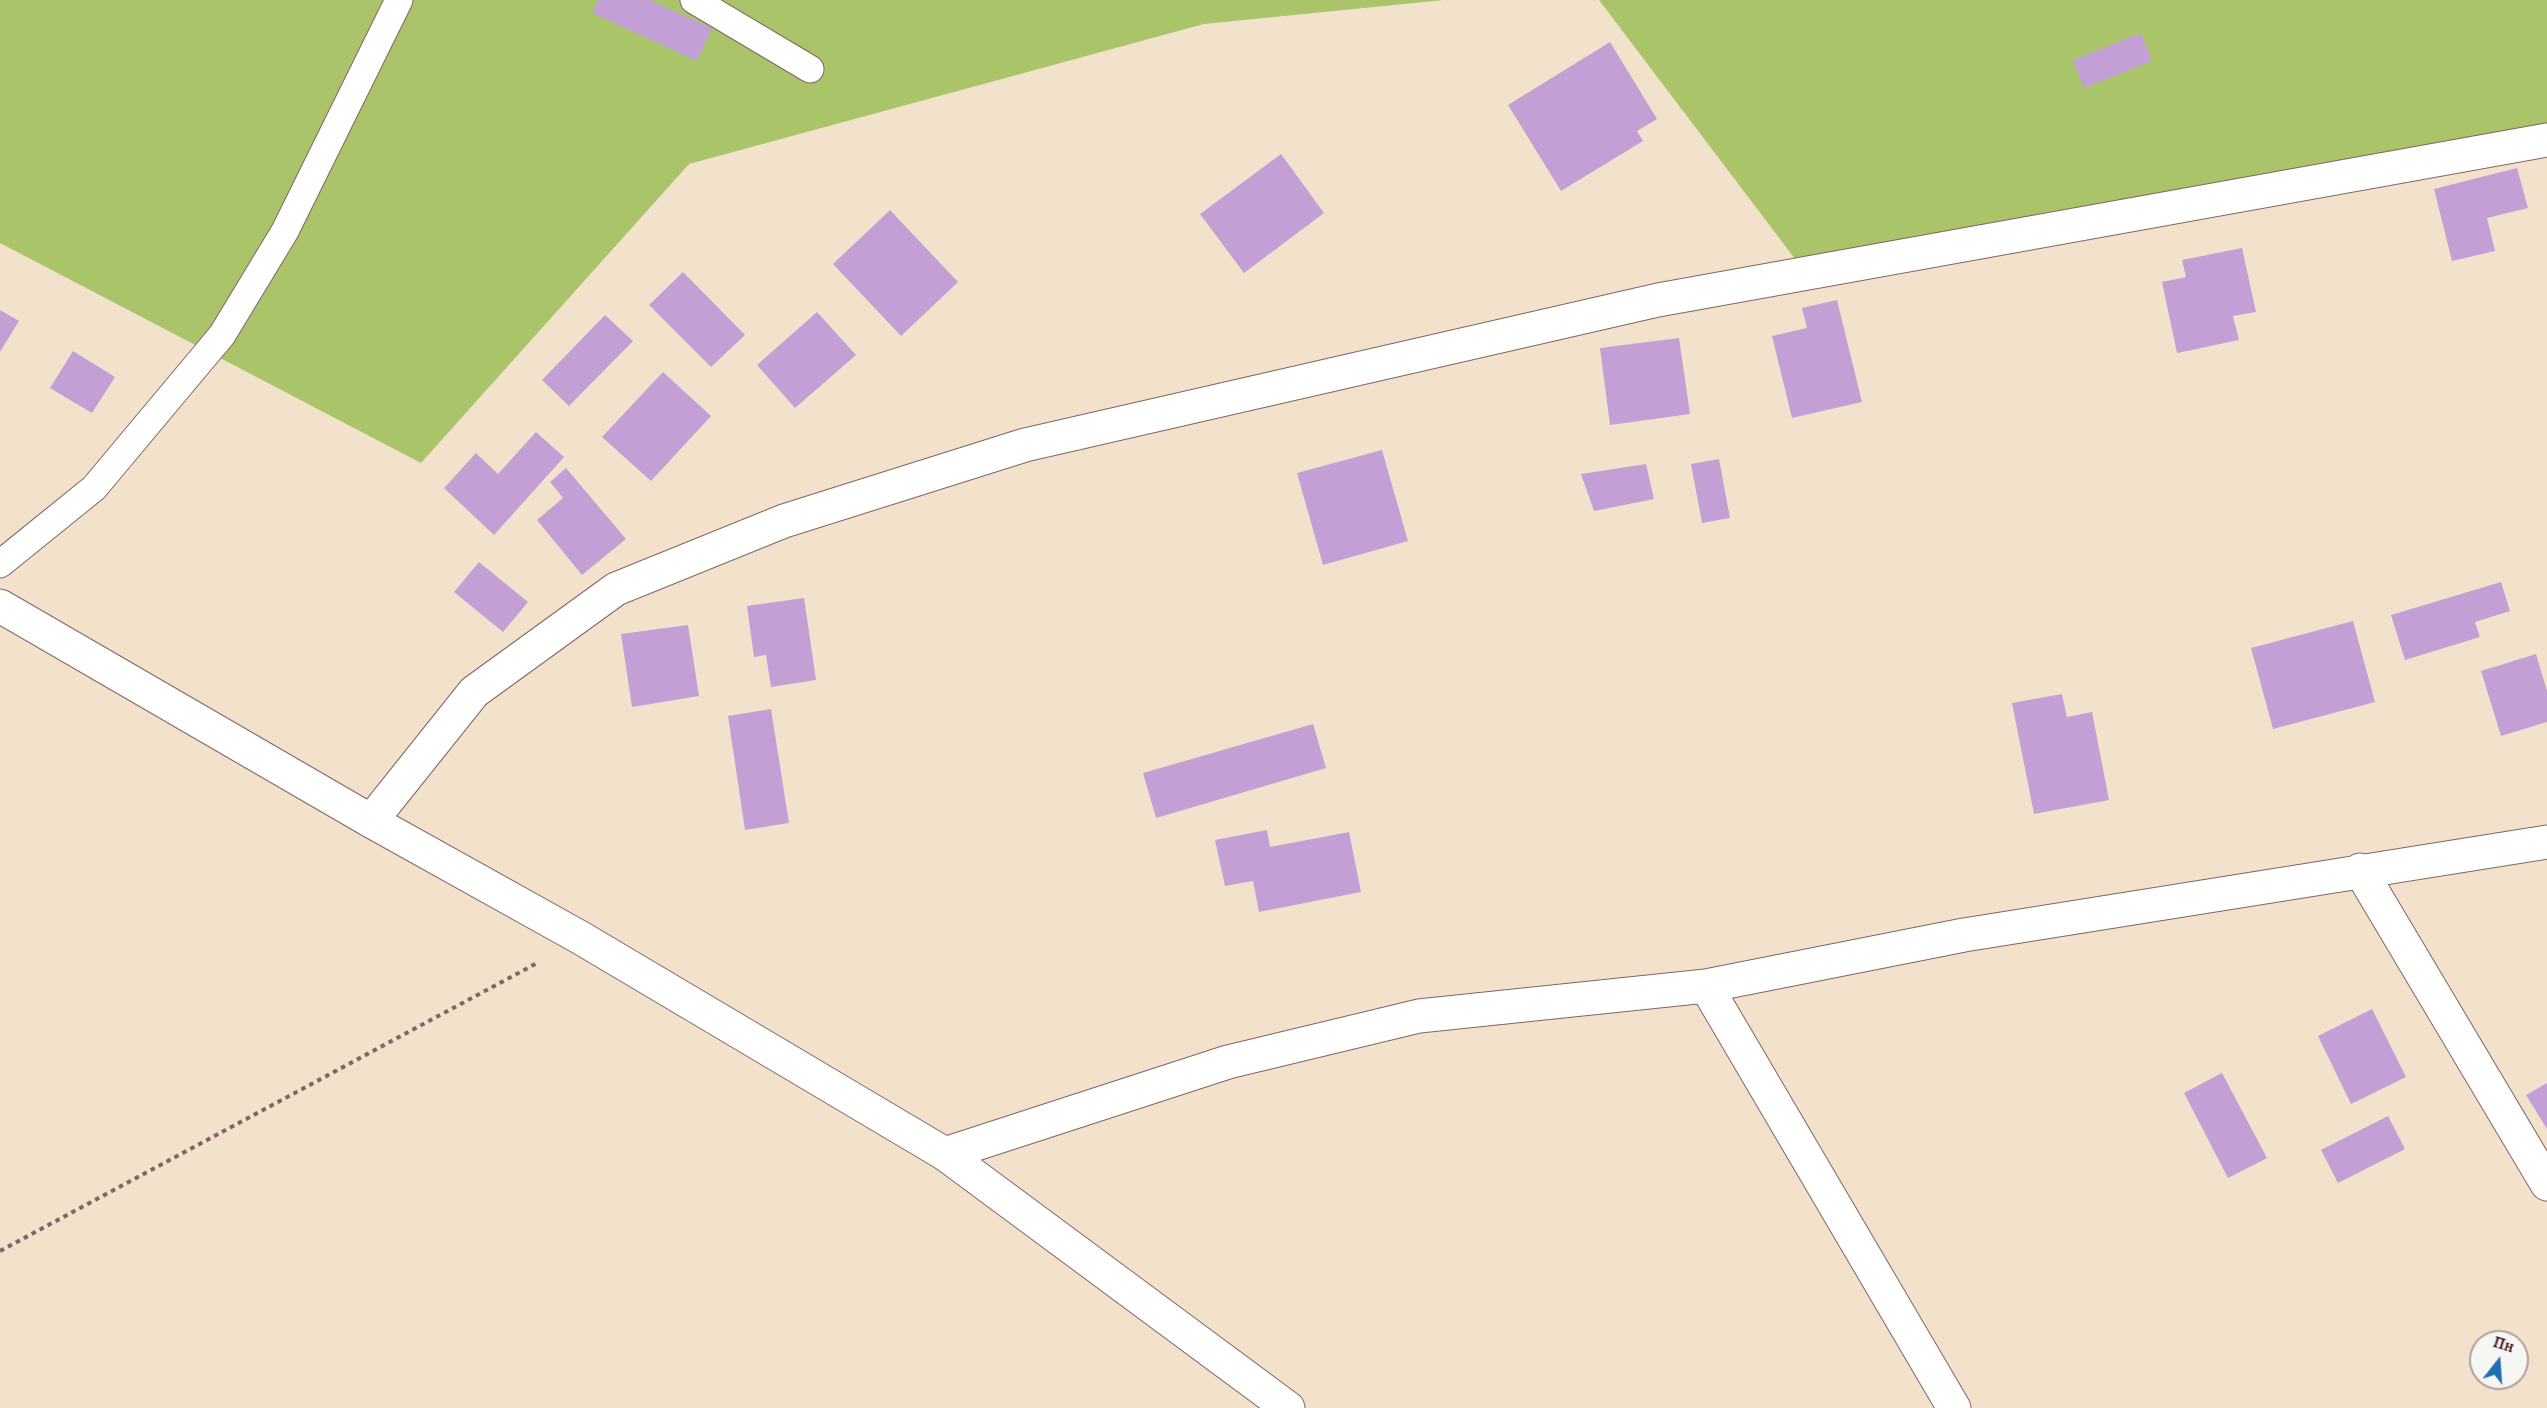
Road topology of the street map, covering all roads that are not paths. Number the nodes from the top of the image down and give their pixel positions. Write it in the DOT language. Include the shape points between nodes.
graph roads {
  1 [pos="399,0"];
  2 [pos="694,0"];
  3 [pos="810,69"];
  4 [pos="2547,140"];
  5 [pos="0,564"];
  6 [pos="0,606"];
  7 [pos="371,821"];
  8 [pos="2547,842"];
  9 [pos="2360,870"];
  10 [pos="1706,986"];
  11 [pos="945,1154"];
  12 [pos="2547,1184"];
  13 [pos="1288,1408"];
  14 [pos="1954,1408"];
  1 -- 5 [label="lane" via="285,231 222,335 94,488"];
  2 -- 3 [label="lane"];
  4 -- 7 [label="street" via="1658,300 1025,445 784,521 615,589 474,692"];
  6 -- 7 [label="street"];
  7 -- 11 [label="street" via="581,938"];
  8 -- 9 [label="street"];
  9 -- 10 [label="street" via="1964,935"];
  9 -- 12 [label="street"];
  10 -- 11 [label="street" via="1419,1016 1228,1062"];
  10 -- 14 [label="street"];
  11 -- 13 [label="street"];
}
